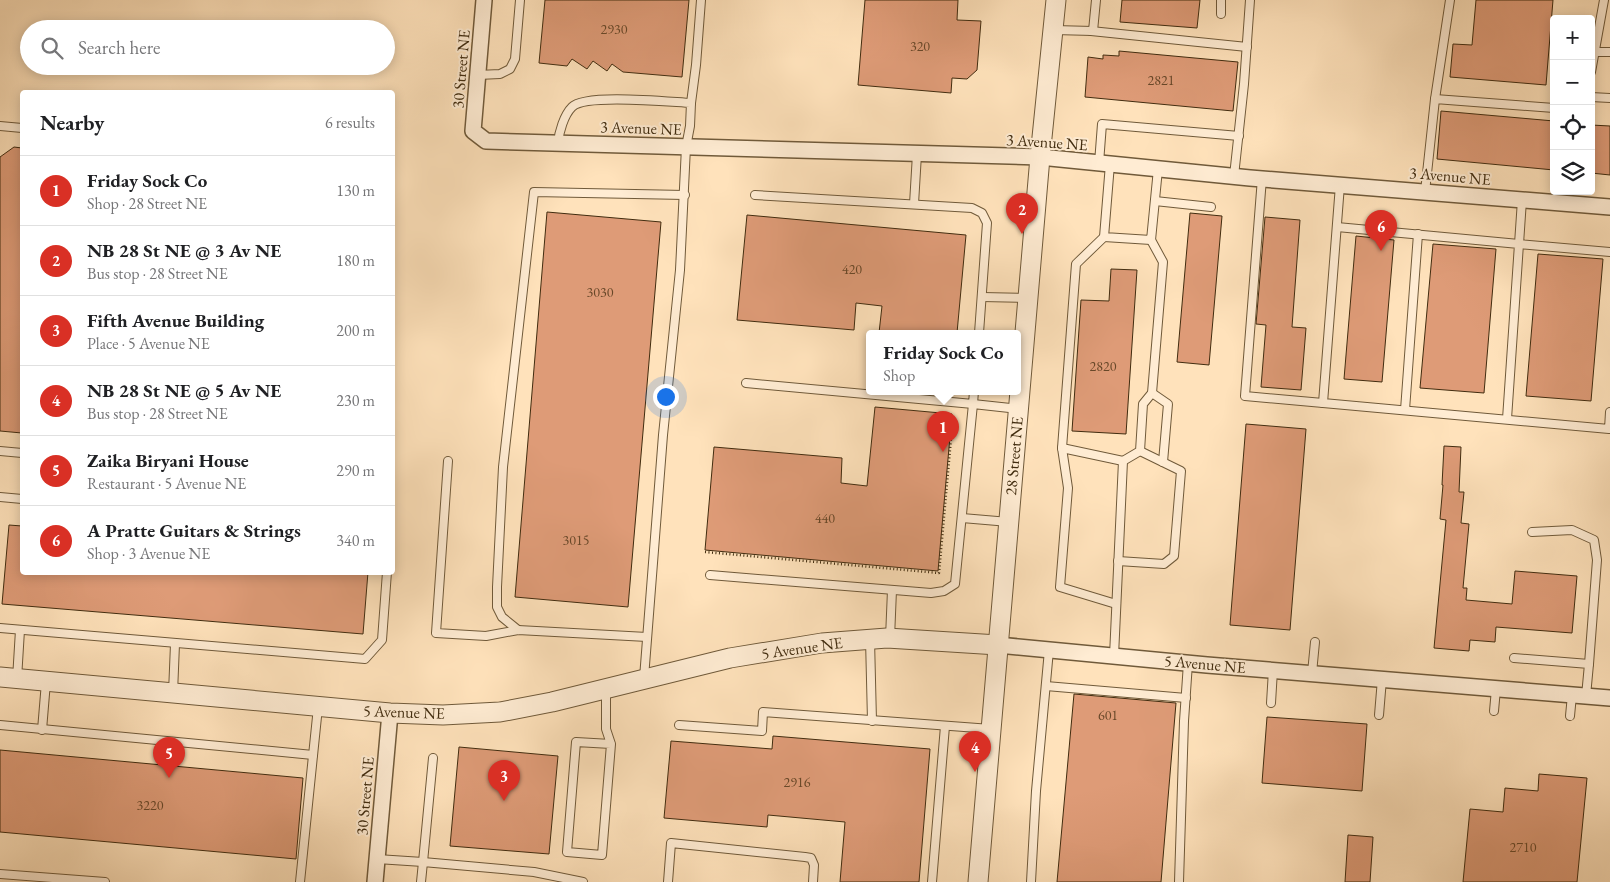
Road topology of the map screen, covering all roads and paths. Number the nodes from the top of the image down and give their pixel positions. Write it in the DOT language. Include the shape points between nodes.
graph roads {
  1 [pos="484,0"];
  2 [pos="520,0"];
  3 [pos="701,0"];
  4 [pos="1056,0"];
  5 [pos="1096,0"];
  6 [pos="1221,0"];
  7 [pos="1250,0"];
  8 [pos="1450,0"];
  9 [pos="1604,0"];
  10 [pos="1601,12"];
  11 [pos="1610,13"];
  12 [pos="1220,14"];
  13 [pos="1053,30"];
  14 [pos="1091,31"];
  15 [pos="1247,47"];
  16 [pos="1595,52"];
  17 [pos="1610,52"];
  18 [pos="478,74"];
  19 [pos="1595,97"];
  20 [pos="1610,98"];
  21 [pos="1435,99"];
  22 [pos="691,103"];
  23 [pos="1550,108"];
  24 [pos="0,126"];
  25 [pos="20,128"];
  26 [pos="1239,136"];
  27 [pos="481,137"];
  28 [pos="558,143"];
  29 [pos="686,147"];
  30 [pos="917,154"];
  31 [pos="1040,157"];
  32 [pos="1104,164"];
  33 [pos="1158,169"];
  34 [pos="1234,176"];
  35 [pos="1262,178"];
  36 [pos="1340,185"];
  37 [pos="1425,192"];
  38 [pos="685,194"];
  39 [pos="755,195"];
  40 [pos="1522,200"];
  41 [pos="1155,201"];
  42 [pos="914,204"];
  43 [pos="1211,207"];
  44 [pos="1610,207"];
  45 [pos="1337,227"];
  46 [pos="1418,234"];
  47 [pos="1104,237"];
  48 [pos="1151,240"];
  49 [pos="1519,244"];
  50 [pos="1610,252"];
  51 [pos="982,297"];
  52 [pos="1028,298"];
  53 [pos="979,330"];
  54 [pos="1021,376"];
  55 [pos="746,383"];
  56 [pos="1152,393"];
  57 [pos="866,394"];
  58 [pos="876,395"];
  59 [pos="974,395"];
  60 [pos="1019,395"];
  61 [pos="1323,403"];
  62 [pos="973,404"];
  63 [pos="1018,409"];
  64 [pos="1405,410"];
  65 [pos="1610,412"];
  66 [pos="953,416"];
  67 [pos="1507,420"];
  68 [pos="1062,448"];
  69 [pos="0,451"];
  70 [pos="1140,451"];
  71 [pos="20,453"];
  72 [pos="448,461"];
  73 [pos="1123,461"];
  74 [pos="1163,462"];
  75 [pos="0,497"];
  76 [pos="20,498"];
  77 [pos="962,518"];
  78 [pos="1009,522"];
  79 [pos="1532,532"];
  80 [pos="705,552"];
  81 [pos="1118,561"];
  82 [pos="387,575"];
  83 [pos="710,575"];
  84 [pos="892,590"];
  85 [pos="1116,604"];
  86 [pos="0,628"];
  87 [pos="20,630"];
  88 [pos="518,630"];
  89 [pos="647,637"];
  90 [pos="890,638"];
  91 [pos="870,639"];
  92 [pos="1316,642"];
  93 [pos="175,644"];
  94 [pos="998,645"];
  95 [pos="1049,650"];
  96 [pos="1114,656"];
  97 [pos="1514,658"];
  98 [pos="1188,663"];
  99 [pos="1589,664"];
  100 [pos="1273,670"];
  101 [pos="1312,674"];
  102 [pos="8,678"];
  103 [pos="1382,679"];
  104 [pos="644,680"];
  105 [pos="46,682"];
  106 [pos="1046,686"];
  107 [pos="1496,689"];
  108 [pos="606,690"];
  109 [pos="173,694"];
  110 [pos="1579,696"];
  111 [pos="1186,698"];
  112 [pos="1610,698"];
  113 [pos="1271,703"];
  114 [pos="318,707"];
  115 [pos="1494,711"];
  116 [pos="390,714"];
  117 [pos="1379,716"];
  118 [pos="1570,716"];
  119 [pos="872,721"];
  120 [pos="679,725"];
  121 [pos="0,726"];
  122 [pos="945,726"];
  123 [pos="42,730"];
  124 [pos="991,730"];
  125 [pos="611,744"];
  126 [pos="313,755"];
  127 [pos="433,758"];
  128 [pos="377,859"];
  129 [pos="423,862"];
  130 [pos="0,874"];
  131 [pos="105,882"];
  132 [pos="300,882"];
  133 [pos="375,882"];
  134 [pos="421,882"];
  135 [pos="582,882"];
  136 [pos="668,882"];
  137 [pos="813,882"];
  138 [pos="932,882"];
  139 [pos="978,882"];
  140 [pos="1031,882"];
  141 [pos="1179,882"];
  1 -- 18 [label="street, 30 Street NE"];
  2 -- 18 [label="lane" via="515,60 510,69 500,74"];
  3 -- 22 [label="lane"];
  4 -- 13 [label="street, 28 Street NE"];
  5 -- 14 [label="lane"];
  6 -- 12 [label="lane"];
  7 -- 15 [label="lane"];
  8 -- 21 [label="lane"];
  9 -- 10 [label="lane"];
  10 -- 11 [label="lane"];
  10 -- 16 [label="lane"];
  13 -- 14 [label="lane"];
  13 -- 31 [label="street, 28 Street NE"];
  14 -- 15 [label="lane"];
  15 -- 26 [label="lane"];
  16 -- 17 [label="lane"];
  18 -- 27 [label="street, 30 Street NE" via="473,131"];
  19 -- 20 [label="lane"];
  21 -- 23 [label="lane"];
  21 -- 37 [label="lane"];
  22 -- 28 [label="lane" via="613,99 583,101 572,106 560,129"];
  22 -- 29 [label="lane"];
  24 -- 25 [label="lane"];
  26 -- 32 [label="lane" via="1102,124"];
  26 -- 34 [label="lane"];
  27 -- 28 [label="street, 3 Avenue NE" via="486,141"];
  28 -- 29 [label="street, 3 Avenue NE"];
  29 -- 30 [label="street, 3 Avenue NE"];
  29 -- 38 [label="lane"];
  30 -- 31 [label="street, 3 Avenue NE"];
  30 -- 42 [label="lane"];
  31 -- 32 [label="street, 3 Avenue NE"];
  31 -- 52 [label="street, 28 Street NE"];
  32 -- 33 [label="street, 3 Avenue NE"];
  32 -- 47 [label="lane"];
  33 -- 34 [label="street, 3 Avenue NE"];
  33 -- 41 [label="lane"];
  34 -- 35 [label="street, 3 Avenue NE"];
  35 -- 36 [label="street, 3 Avenue NE"];
  35 -- 61 [label="lane" via="1245,396"];
  36 -- 37 [label="street, 3 Avenue NE"];
  36 -- 45 [label="lane"];
  37 -- 40 [label="street, 3 Avenue NE"];
  38 -- 88 [label="lane" via="534,192 503,467 497,587 497,607 502,617"];
  38 -- 89 [label="lane"];
  39 -- 42 [label="lane"];
  40 -- 44 [label="street, 3 Avenue NE"];
  40 -- 49 [label="lane"];
  41 -- 43 [label="lane"];
  41 -- 48 [label="lane"];
  42 -- 51 [label="lane" via="972,208 982,213 987,223"];
  45 -- 46 [label="lane"];
  45 -- 61 [label="lane"];
  46 -- 49 [label="lane"];
  46 -- 64 [label="lane"];
  47 -- 48 [label="lane"];
  47 -- 68 [label="lane" via="1076,264"];
  48 -- 56 [label="lane" via="1163,262"];
  49 -- 50 [label="lane"];
  49 -- 67 [label="lane"];
  51 -- 52 [label="lane"];
  51 -- 53 [label="lane"];
  52 -- 54 [label="street, 28 Street NE"];
  55 -- 57 [label="lane"];
  56 -- 70 [label="lane" via="1142,404"];
  56 -- 74 [label="lane" via="1168,404"];
  58 -- 62 [label="lane"];
  59 -- 62 [label="lane"];
  60 -- 63 [label="street, 28 Street NE"];
  61 -- 64 [label="lane"];
  62 -- 63 [label="lane"];
  62 -- 77 [label="lane"];
  63 -- 78 [label="street, 28 Street NE"];
  64 -- 67 [label="lane"];
  65 -- 67 [label="lane" via="1608,429"];
  66 -- 80 [label="path" via="939,573"];
  68 -- 73 [label="lane"];
  68 -- 85 [label="lane" via="1068,488 1060,586"];
  69 -- 71 [label="lane"];
  70 -- 73 [label="lane"];
  70 -- 74 [label="lane"];
  72 -- 88 [label="lane" via="436,633 486,636"];
  73 -- 81 [label="lane"];
  74 -- 81 [label="lane" via="1182,471 1174,556 1164,564"];
  75 -- 76 [label="lane"];
  77 -- 78 [label="lane"];
  77 -- 84 [label="lane" via="955,584 944,591 931,593"];
  78 -- 94 [label="street, 28 Street NE"];
  79 -- 99 [label="lane" via="1572,530 1594,540 1597,560"];
  81 -- 85 [label="lane"];
  82 -- 93 [label="lane" via="382,640 365,659"];
  83 -- 84 [label="lane"];
  84 -- 90 [label="lane"];
  85 -- 96 [label="lane"];
  86 -- 87 [label="lane"];
  87 -- 93 [label="lane"];
  87 -- 102 [label="lane"];
  88 -- 89 [label="lane"];
  89 -- 104 [label="lane"];
  90 -- 91 [label="street, 5 Avenue NE"];
  90 -- 94 [label="street, 5 Avenue NE"];
  91 -- 104 [label="street, 5 Avenue NE" via="730,658"];
  91 -- 119 [label="lane"];
  92 -- 101 [label="lane"];
  93 -- 109 [label="lane"];
  94 -- 95 [label="street, 5 Avenue NE"];
  94 -- 124 [label="street, 28 Street NE"];
  95 -- 96 [label="street, 5 Avenue NE"];
  95 -- 106 [label="lane"];
  96 -- 98 [label="street, 5 Avenue NE"];
  97 -- 99 [label="lane"];
  98 -- 100 [label="street, 5 Avenue NE"];
  98 -- 111 [label="lane"];
  99 -- 110 [label="lane"];
  100 -- 101 [label="street, 5 Avenue NE"];
  100 -- 113 [label="lane"];
  101 -- 103 [label="street, 5 Avenue NE"];
  102 -- 105 [label="street, 5 Avenue NE"];
  103 -- 107 [label="street, 5 Avenue NE"];
  103 -- 117 [label="lane"];
  104 -- 108 [label="street, 5 Avenue NE"];
  105 -- 109 [label="street, 5 Avenue NE"];
  105 -- 123 [label="lane"];
  106 -- 111 [label="lane"];
  106 -- 140 [label="lane"];
  107 -- 110 [label="street, 5 Avenue NE"];
  107 -- 115 [label="lane"];
  108 -- 116 [label="street, 5 Avenue NE" via="500,712"];
  108 -- 125 [label="lane" via="606,730"];
  109 -- 114 [label="street, 5 Avenue NE"];
  110 -- 112 [label="street, 5 Avenue NE"];
  110 -- 118 [label="lane"];
  111 -- 141 [label="lane"];
  114 -- 116 [label="street, 5 Avenue NE"];
  114 -- 126 [label="lane"];
  116 -- 128 [label="street, 30 Street NE"];
  119 -- 120 [label="lane" via="763,712 762,731"];
  119 -- 122 [label="lane"];
  121 -- 123 [label="lane"];
  122 -- 124 [label="lane"];
  122 -- 138 [label="lane"];
  123 -- 126 [label="lane"];
  124 -- 139 [label="street, 28 Street NE"];
  125 -- 125 [label="lane" via="602,855 567,852 576,742"];
  126 -- 132 [label="lane"];
  127 -- 129 [label="lane"];
  128 -- 129 [label="lane"];
  128 -- 133 [label="street, 30 Street NE"];
  129 -- 134 [label="lane"];
  129 -- 135 [label="lane" via="534,872"];
  130 -- 131 [label="lane"];
  136 -- 137 [label="lane" via="671,843 811,858"];
}
